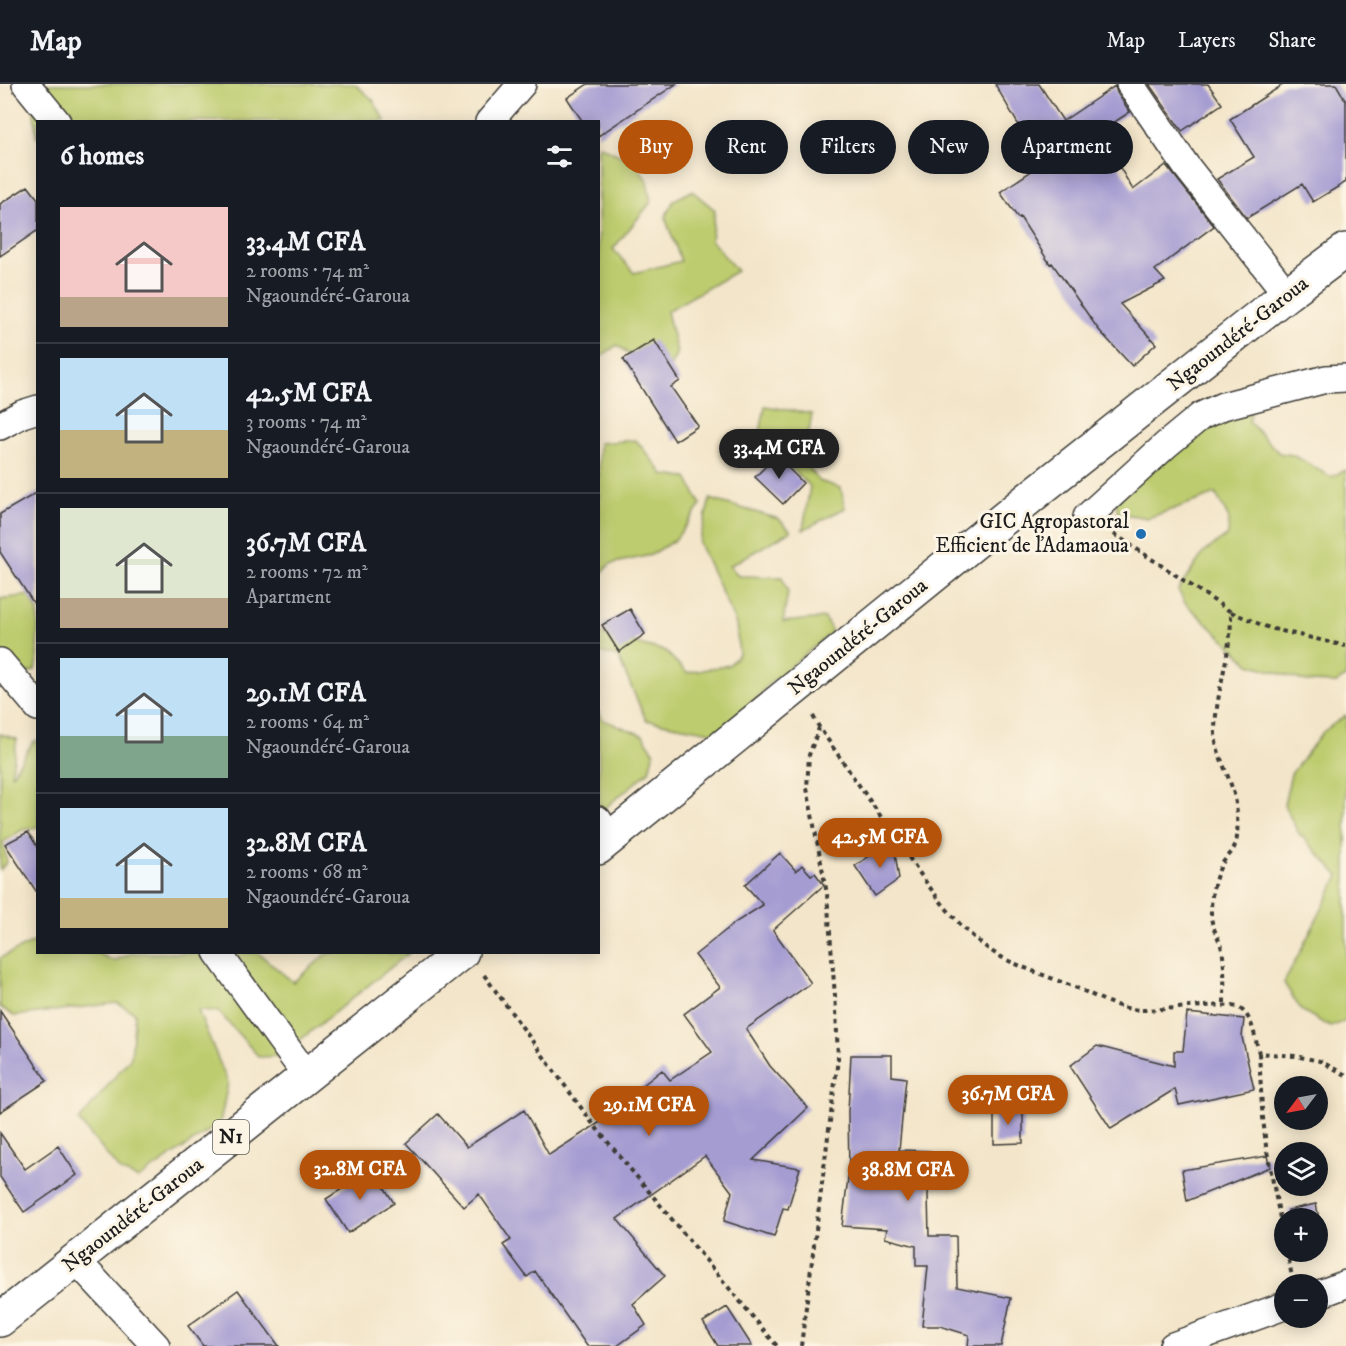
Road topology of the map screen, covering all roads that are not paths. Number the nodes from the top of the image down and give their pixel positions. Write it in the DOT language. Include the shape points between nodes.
graph roads {
  1 [pos="26,84"];
  2 [pos="522,84"];
  3 [pos="1130,84"];
  4 [pos="55,120"];
  5 [pos="491,120"];
  6 [pos="1346,250"];
  7 [pos="1287,294"];
  8 [pos="1346,378"];
  9 [pos="36,410"];
  10 [pos="0,426"];
  11 [pos="1088,517"];
  12 [pos="0,662"];
  13 [pos="36,705"];
  14 [pos="602,836"];
  15 [pos="218,954"];
  16 [pos="472,962"];
  17 [pos="307,1076"];
  18 [pos="76,1260"];
  19 [pos="1346,1284"];
  20 [pos="1328,1291"];
  21 [pos="1274,1310"];
  22 [pos="0,1320"];
  23 [pos="156,1346"];
  24 [pos="1173,1346"];
  1 -- 4 [label="street"];
  2 -- 5 [label="street"];
  3 -- 7 [label="street" via="1186,166"];
  6 -- 7 [label="highway, Ngaoundéré-Garoua"];
  7 -- 14 [label="highway, Ngaoundéré-Garoua"];
  8 -- 11 [label="street" via="1326,379 1223,406 1201,416"];
  9 -- 10 [label="street"];
  12 -- 13 [label="street"];
  15 -- 17 [label="street"];
  16 -- 17 [label="highway, Ngaoundéré-Garoua / N1"];
  17 -- 18 [label="highway, Ngaoundéré-Garoua / N1"];
  18 -- 22 [label="highway, Ngaoundéré-Garoua / N1"];
  18 -- 23 [label="street"];
  19 -- 20 [label="street"];
  21 -- 24 [label="street"];
}
